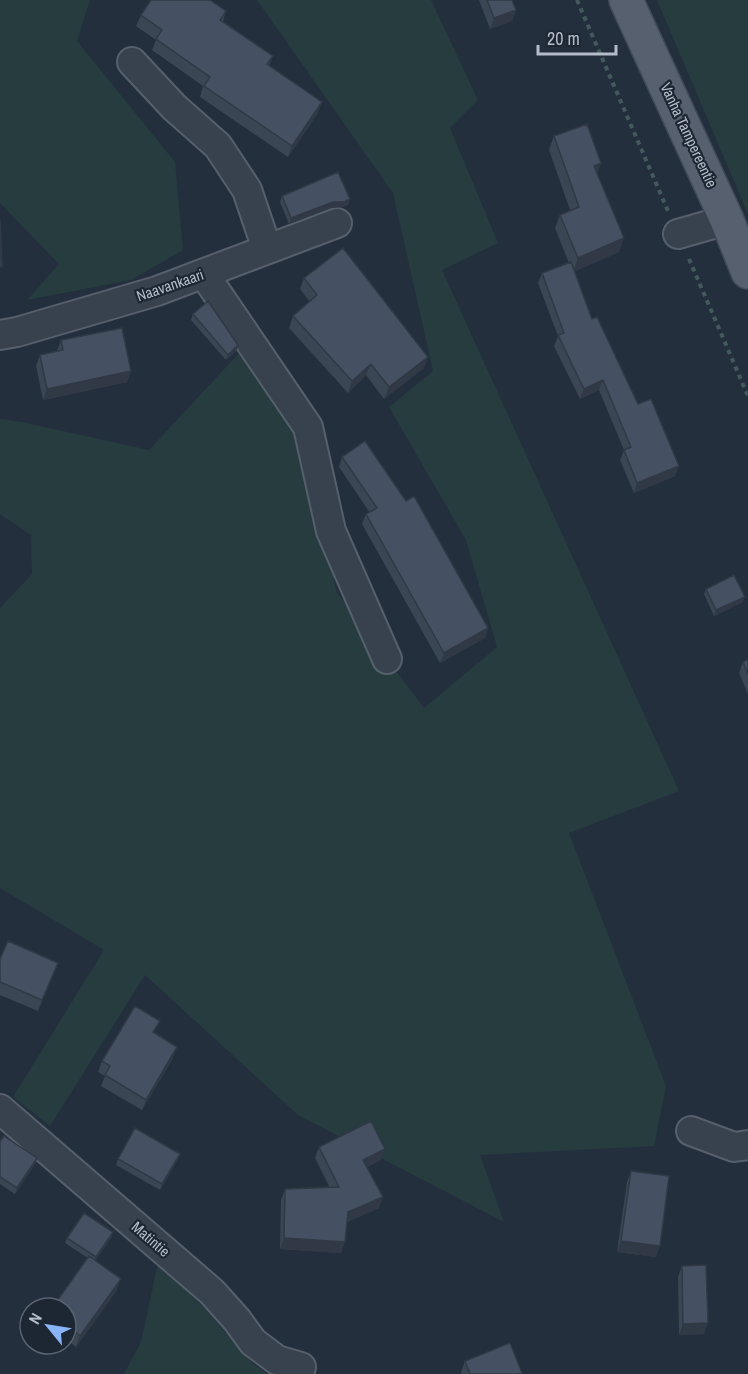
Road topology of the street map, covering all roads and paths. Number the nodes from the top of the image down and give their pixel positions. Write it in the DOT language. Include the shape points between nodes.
graph roads {
  1 [pos="577,0"];
  2 [pos="626,0"];
  3 [pos="132,62"];
  4 [pos="727,220"];
  5 [pos="337,223"];
  6 [pos="678,234"];
  7 [pos="267,249"];
  8 [pos="748,272"];
  9 [pos="204,274"];
  10 [pos="0,335"];
  11 [pos="748,396"];
  12 [pos="387,659"];
  13 [pos="0,1109"];
  14 [pos="691,1131"];
  15 [pos="748,1145"];
  16 [pos="301,1367"];
  1 -- 6 [label="path"];
  2 -- 4 [label="main road, Vanha Tampereentie"];
  3 -- 7 [label="street" via="218,146 247,190"];
  4 -- 6 [label="street"];
  4 -- 8 [label="main road, Vanha Tampereentie"];
  5 -- 7 [label="street, Naavankaari"];
  6 -- 11 [label="path"];
  7 -- 9 [label="street, Naavankaari"];
  9 -- 10 [label="street, Naavankaari"];
  9 -- 12 [label="street" via="308,427 331,531"];
  13 -- 16 [label="street, Matintie" via="212,1292 253,1342 277,1360"];
  14 -- 15 [label="street" via="734,1147"];
}
